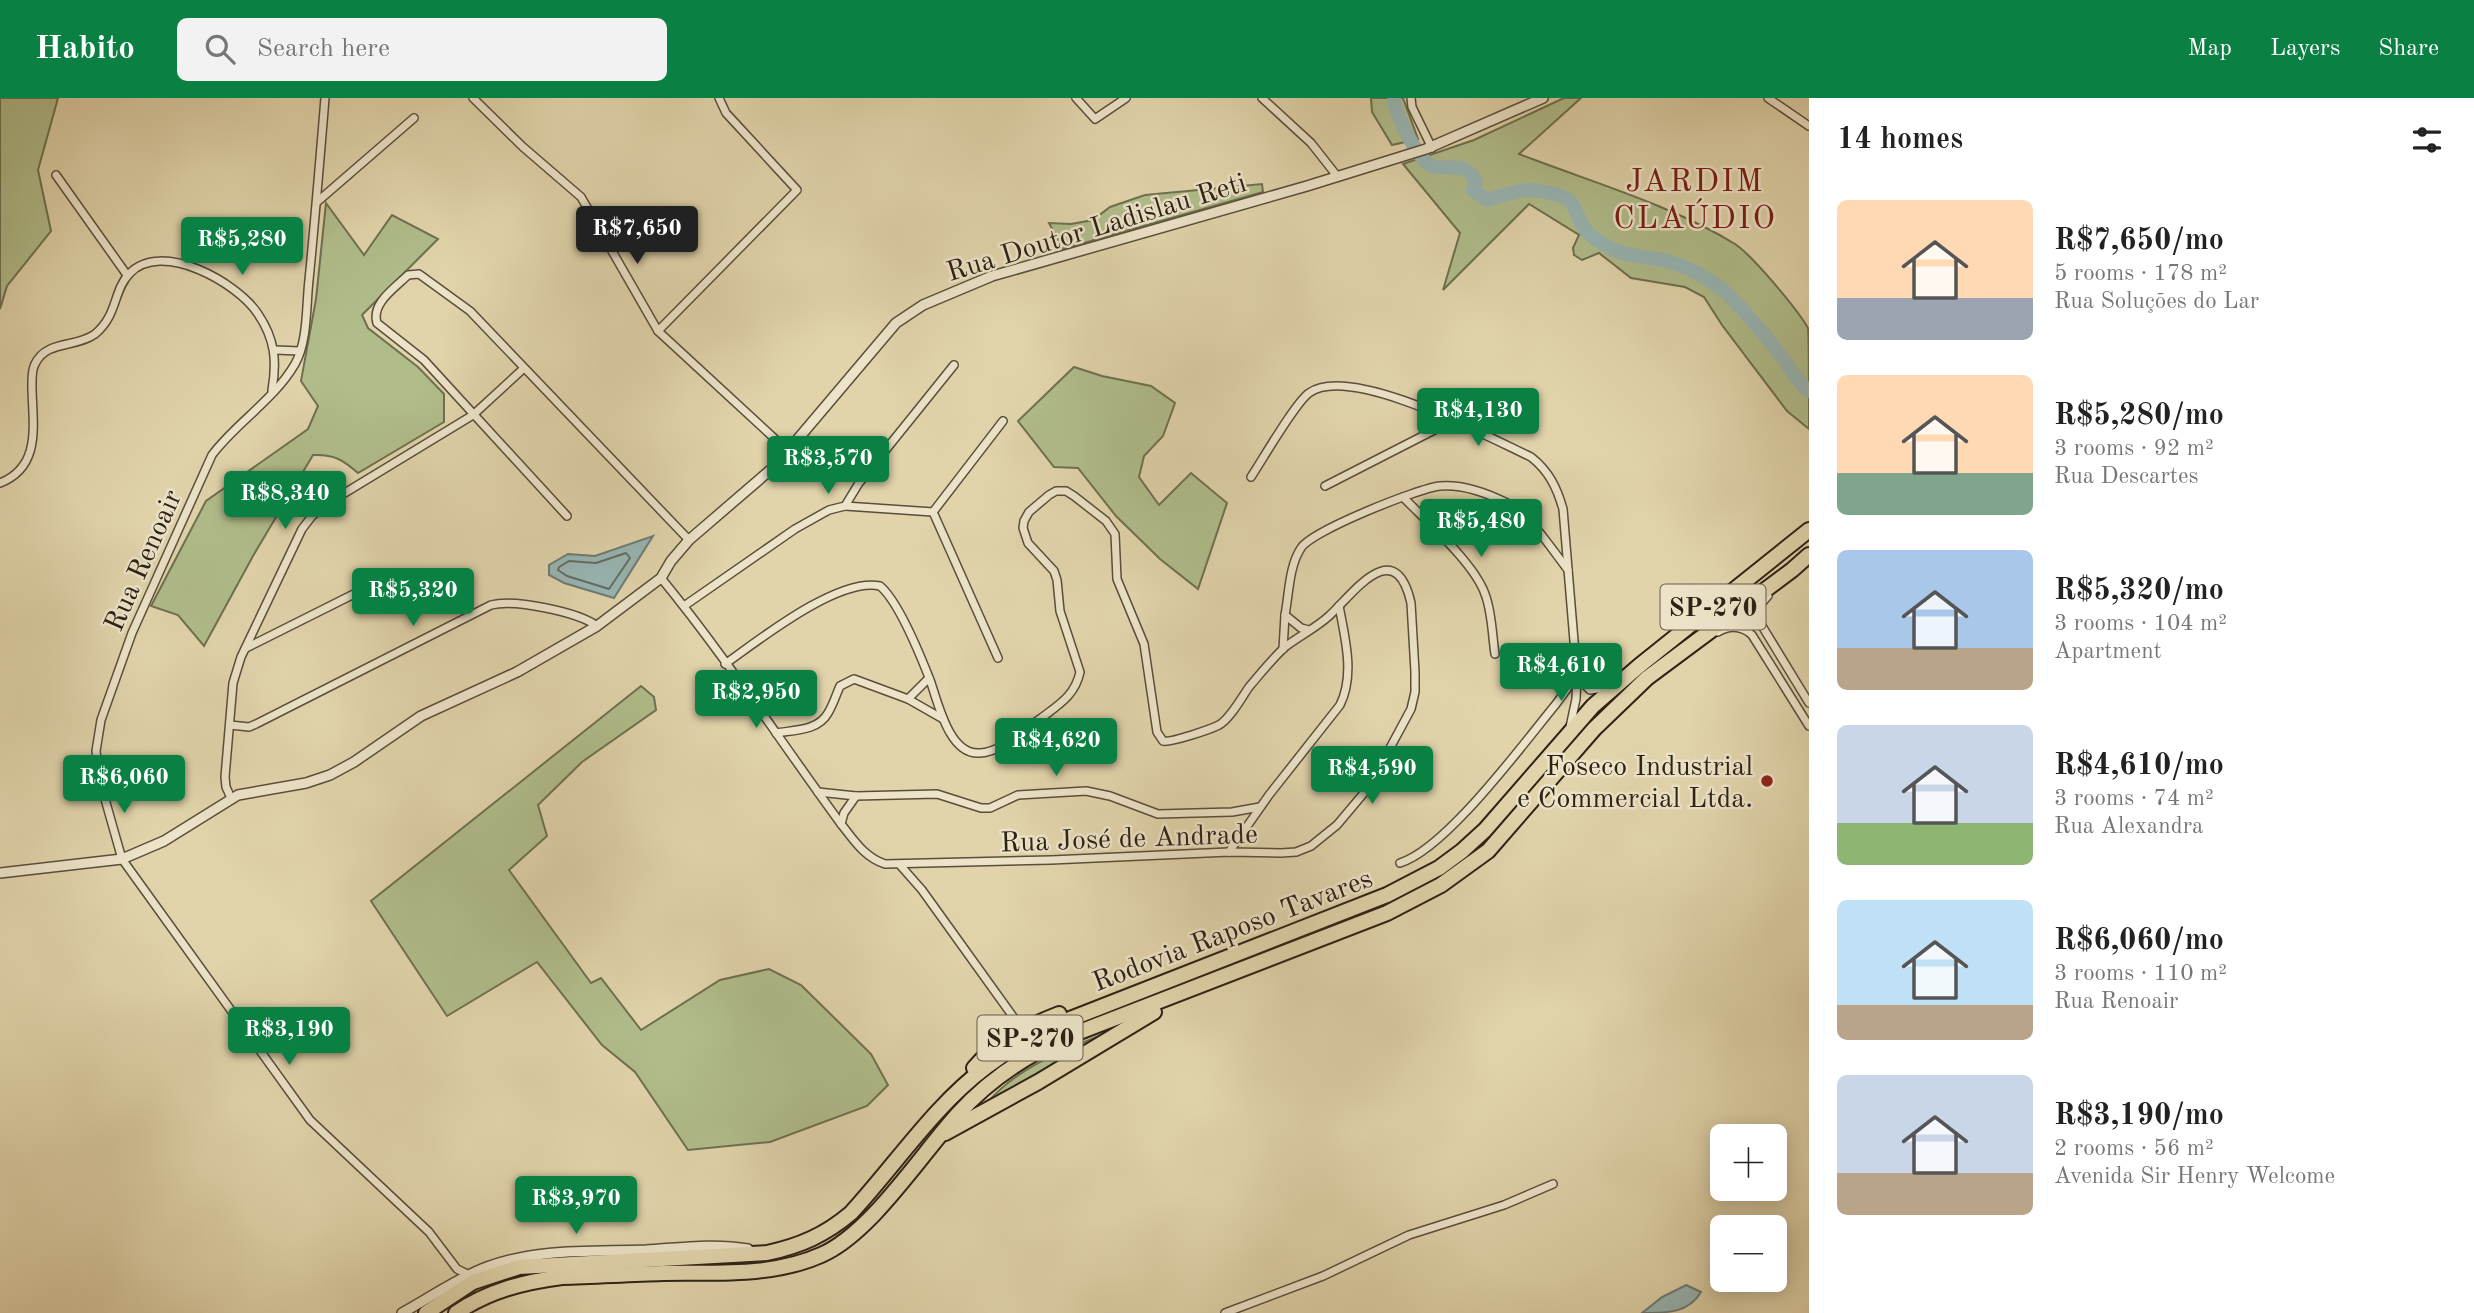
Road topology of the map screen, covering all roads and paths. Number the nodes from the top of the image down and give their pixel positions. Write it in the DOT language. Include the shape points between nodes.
graph roads {
  1 [pos="324,98"];
  2 [pos="473,98"];
  3 [pos="719,98"];
  4 [pos="1076,98"];
  5 [pos="1126,98"];
  6 [pos="1262,98"];
  7 [pos="1411,98"];
  8 [pos="1543,98"];
  9 [pos="1768,98"];
  10 [pos="414,118"];
  11 [pos="1809,126"];
  12 [pos="1429,148"];
  13 [pos="56,175"];
  14 [pos="1338,176"];
  15 [pos="317,202"];
  16 [pos="127,275"];
  17 [pos="659,331"];
  18 [pos="275,350"];
  19 [pos="300,351"];
  20 [pos="954,365"];
  21 [pos="523,369"];
  22 [pos="272,392"];
  23 [pos="473,415"];
  24 [pos="1003,421"];
  25 [pos="1452,421"];
  26 [pos="787,450"];
  27 [pos="1251,477"];
  28 [pos="0,483"];
  29 [pos="1325,486"];
  30 [pos="1403,497"];
  31 [pos="845,506"];
  32 [pos="933,512"];
  33 [pos="567,516"];
  34 [pos="1809,530"];
  35 [pos="689,540"];
  36 [pos="1809,557"];
  37 [pos="1567,570"];
  38 [pos="661,578"];
  39 [pos="360,591"];
  40 [pos="684,606"];
  41 [pos="1339,606"];
  42 [pos="1285,615"];
  43 [pos="597,626"];
  44 [pos="1309,630"];
  45 [pos="246,648"];
  46 [pos="1283,649"];
  47 [pos="1495,654"];
  48 [pos="998,658"];
  49 [pos="725,664"];
  50 [pos="1576,665"];
  51 [pos="1577,677"];
  52 [pos="929,678"];
  53 [pos="1647,678"];
  54 [pos="1617,685"];
  55 [pos="908,699"];
  56 [pos="1809,704"];
  57 [pos="943,719"];
  58 [pos="230,725"];
  59 [pos="1809,726"];
  60 [pos="1569,732"];
  61 [pos="776,733"];
  62 [pos="818,792"];
  63 [pos="856,796"];
  64 [pos="231,798"];
  65 [pos="1260,807"];
  66 [pos="841,824"];
  67 [pos="1229,852"];
  68 [pos="122,859"];
  69 [pos="1400,863"];
  70 [pos="900,865"];
  71 [pos="0,873"];
  72 [pos="1151,987"];
  73 [pos="1195,988"];
  74 [pos="1015,1026"];
  75 [pos="941,1109"];
  76 [pos="939,1135"];
  77 [pos="1553,1184"];
  78 [pos="767,1253"];
  79 [pos="457,1269"];
  80 [pos="469,1275"];
  81 [pos="454,1283"];
  82 [pos="402,1313"];
  83 [pos="426,1313"];
  84 [pos="456,1313"];
  85 [pos="1225,1313"];
  1 -- 15 [label="street, Rua Renoair"];
  2 -- 17 [label="street" via="580,197"];
  3 -- 17 [label="street" via="726,113 797,190"];
  4 -- 5 [label="street" via="1095,119"];
  6 -- 14 [label="street" via="1311,143"];
  7 -- 12 [label="street"];
  8 -- 12 [label="street, Rua Doutor Ladislau Reti"];
  9 -- 11 [label="street"];
  10 -- 15 [label="street"];
  12 -- 14 [label="street, Rua Doutor Ladislau Reti"];
  13 -- 16 [label="street"];
  14 -- 26 [label="street, Rua Doutor Ladislau Reti" via="1004,272 946,293 896,323"];
  15 -- 19 [label="street, Rua Renoair"];
  16 -- 18 [label="street" via="145,264 169,262 223,281 254,307"];
  16 -- 28 [label="street" via="104,326 91,337 43,353 34,365 33,444 22,469"];
  17 -- 26 [label="street"];
  18 -- 19 [label="street"];
  18 -- 22 [label="street"];
  19 -- 22 [label="street, Rua Renoair" via="286,378"];
  20 -- 31 [label="street"];
  21 -- 23 [label="street"];
  21 -- 23 [label="street" via="470,311 419,274 408,275 379,305 377,323 424,359"];
  21 -- 35 [label="street"];
  22 -- 68 [label="street, Rua Renoair" via="212,456 107,699 96,751"];
  23 -- 33 [label="street"];
  23 -- 45 [label="street" via="318,510 302,529"];
  24 -- 32 [label="street"];
  25 -- 27 [label="street" via="1396,396 1319,387 1304,397"];
  25 -- 29 [label="street"];
  25 -- 37 [label="street" via="1531,457 1549,474 1563,509"];
  26 -- 35 [label="street, Rua Doutor Ladislau Reti"];
  30 -- 37 [label="street" via="1441,486 1489,495 1520,512"];
  30 -- 42 [label="street" via="1309,538 1294,565"];
  30 -- 47 [label="street" via="1481,584"];
  31 -- 32 [label="street"];
  31 -- 40 [label="street" via="795,529"];
  32 -- 48 [label="street"];
  34 -- 54 [label="highway, Rodovia Raposo Tavares / SP-270"];
  35 -- 38 [label="street, Rua Doutor Ladislau Reti"];
  36 -- 53 [label="highway, Rodovia Raposo Tavares / SP-270"];
  36 -- 56 [label="street" via="1763,601 1758,616"];
  37 -- 50 [label="street"];
  38 -- 40 [label="street, Rua José de Andrade"];
  38 -- 43 [label="street, Rua Doutor Ladislau Reti"];
  39 -- 45 [label="street"];
  40 -- 49 [label="street, Rua José de Andrade"];
  41 -- 44 [label="street, Rua José de Andrade"];
  41 -- 65 [label="street" via="1346,642 1345,695"];
  41 -- 67 [label="street, Rua José de Andrade" via="1357,586 1380,572 1390,571 1403,581 1412,617 1415,692 1411,709 1369,787 1324,838 1296,852"];
  42 -- 44 [label="street"];
  42 -- 46 [label="street"];
  43 -- 58 [label="street" via="579,616 517,604 491,605 256,724"];
  43 -- 64 [label="street, Rua Doutor Ladislau Reti" via="517,672 421,716 330,775"];
  44 -- 46 [label="street, Rua José de Andrade"];
  45 -- 58 [label="street" via="235,675"];
  46 -- 57 [label="street, Rua José de Andrade" via="1218,725 1163,741 1144,644 1117,579 1115,534 1066,491 1056,491 1029,512 1023,528 1028,543 1057,580 1060,611 1080,672 1073,692 1002,746 984,753 963,749"];
  49 -- 52 [label="street" via="800,611 874,585 891,597"];
  49 -- 61 [label="street, Rua José de Andrade"];
  50 -- 51 [label="street"];
  50 -- 69 [label="street" via="1556,704 1457,820 1420,854"];
  51 -- 54 [label="street" via="1590,690"];
  51 -- 60 [label="street"];
  52 -- 55 [label="street"];
  52 -- 57 [label="street"];
  53 -- 59 [label="street" via="1722,629 1743,628 1756,640"];
  53 -- 73 [label="highway, Rodovia Raposo Tavares / SP-270" via="1594,729 1505,834 1469,867 1387,913"];
  54 -- 60 [label="highway, Rodovia Raposo Tavares / SP-270"];
  55 -- 57 [label="street"];
  55 -- 61 [label="street" via="854,679 840,686 821,723"];
  58 -- 64 [label="street" via="225,777"];
  60 -- 72 [label="highway, Rodovia Raposo Tavares / SP-270" via="1486,830 1439,868 1387,895"];
  61 -- 62 [label="street, Rua José de Andrade"];
  62 -- 63 [label="street"];
  62 -- 66 [label="street, Rua José de Andrade"];
  63 -- 65 [label="street" via="937,794 990,808 1018,795 1086,791 1158,814"];
  63 -- 66 [label="street"];
  64 -- 68 [label="street, Rua Doutor Ladislau Reti" via="164,841"];
  65 -- 67 [label="street"];
  66 -- 70 [label="street, Rua José de Andrade" via="874,860"];
  67 -- 70 [label="street, Rua José de Andrade"];
  68 -- 71 [label="street, Rua Doutor Ladislau Reti"];
  68 -- 79 [label="street, Rua Renoair" via="310,1120 429,1232"];
  70 -- 74 [label="street"];
  72 -- 74 [label="highway"];
  72 -- 75 [label="highway, Rodovia Raposo Tavares / SP-270" via="1028,1039 984,1068"];
  73 -- 76 [label="highway" via="1038,1083"];
  73 -- 76 [label="highway, Rodovia Raposo Tavares / SP-270" via="1069,1036 1018,1061"];
  74 -- 75 [label="highway"];
  75 -- 78 [label="highway, Rodovia Raposo Tavares / SP-270" via="835,1226 815,1239"];
  76 -- 84 [label="highway, Rodovia Raposo Tavares / SP-270" via="868,1220 843,1242 802,1263 713,1273 537,1280 493,1292"];
  77 -- 85 [label="street" via="1409,1235 1323,1276"];
  78 -- 80 [label="street" via="728,1247 597,1249 522,1257"];
  78 -- 83 [label="highway, Rodovia Raposo Tavares / SP-270" via="519,1266 473,1282"];
  79 -- 80 [label="street"];
  79 -- 81 [label="street"];
  80 -- 81 [label="street"];
  81 -- 82 [label="street"];
}
